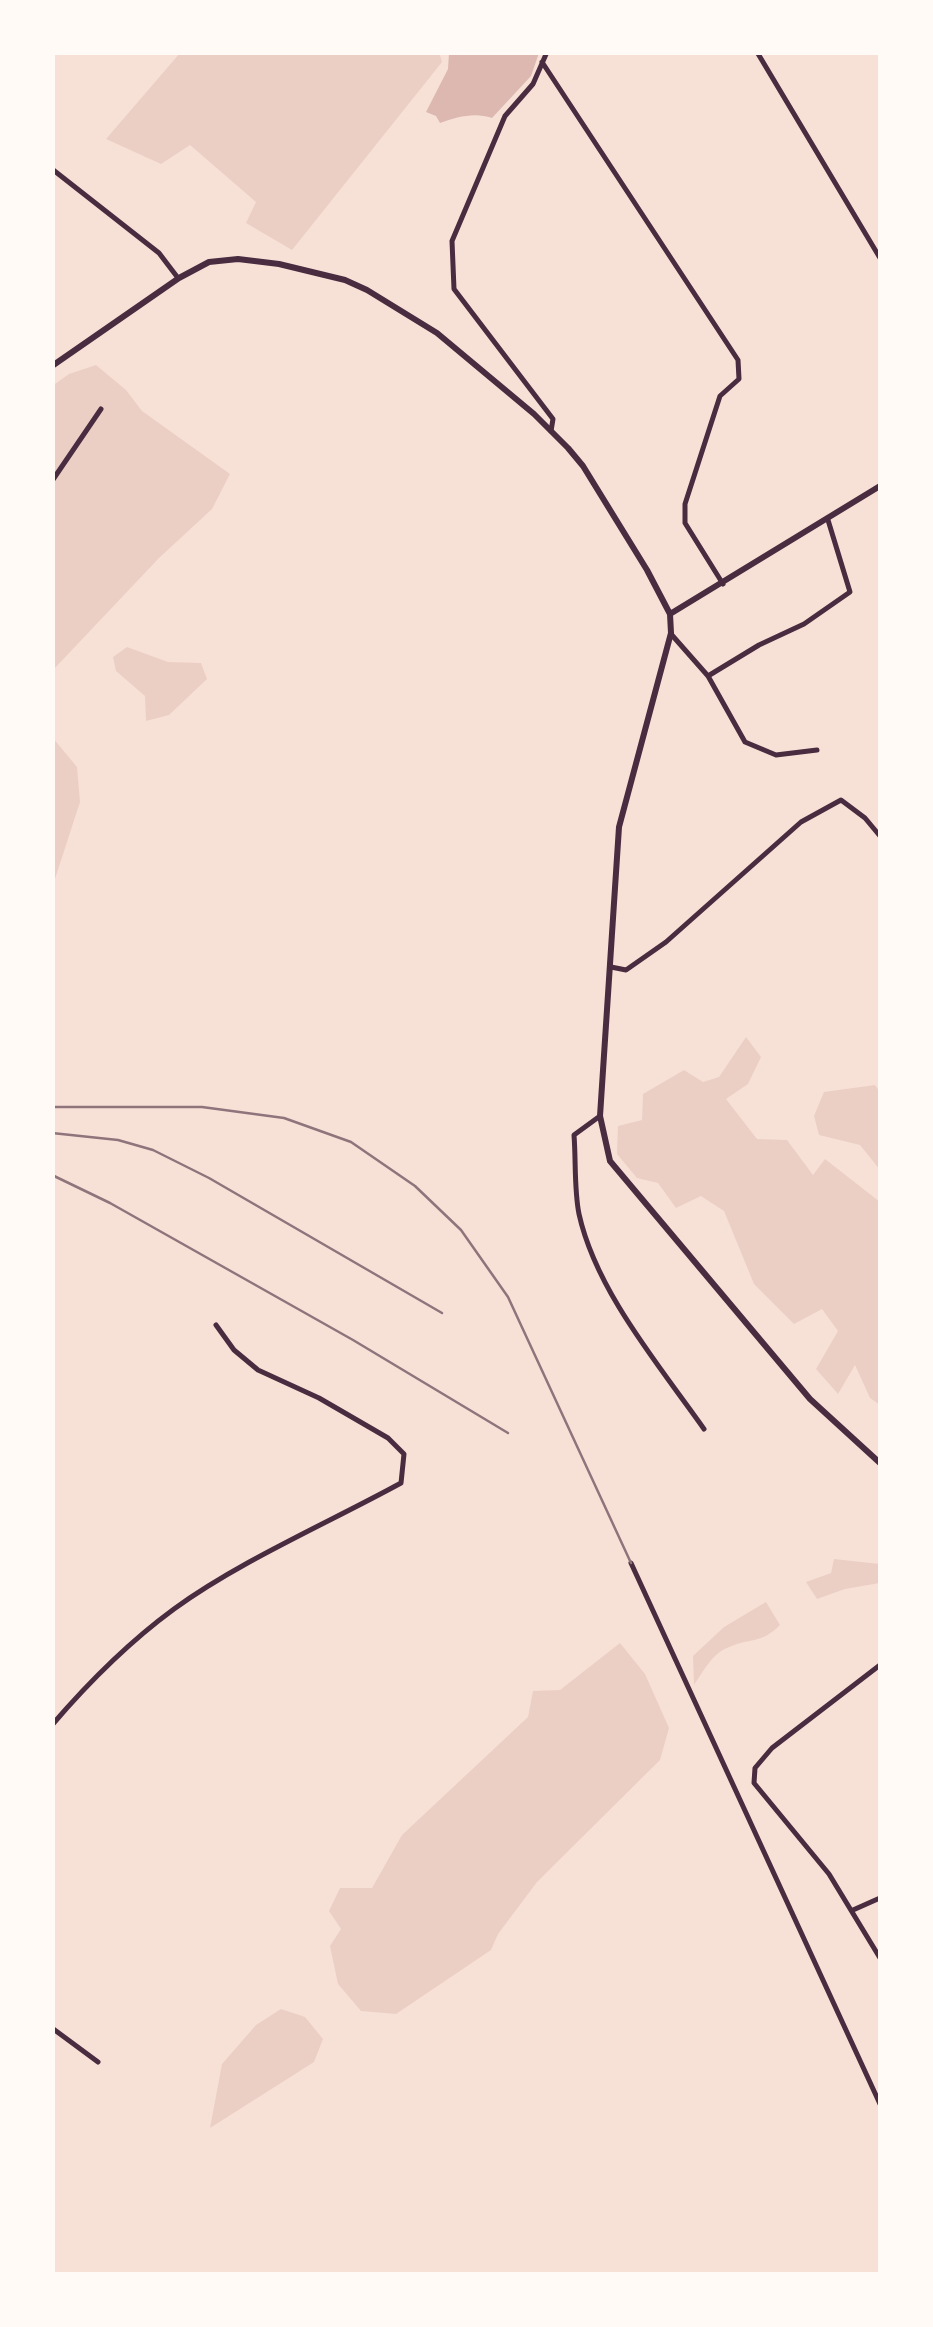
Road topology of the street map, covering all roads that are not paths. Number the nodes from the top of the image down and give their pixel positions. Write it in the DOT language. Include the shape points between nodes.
graph roads {
  1 [pos="547,52"];
  2 [pos="757,52"];
  3 [pos="542,62"];
  4 [pos="52,169"];
  5 [pos="880,258"];
  6 [pos="178,278"];
  7 [pos="52,366"];
  8 [pos="100,410"];
  9 [pos="551,432"];
  10 [pos="52,482"];
  11 [pos="880,486"];
  12 [pos="828,520"];
  13 [pos="722,584"];
  14 [pos="670,614"];
  15 [pos="671,634"];
  16 [pos="708,676"];
  17 [pos="817,750"];
  18 [pos="880,836"];
  19 [pos="611,967"];
  20 [pos="600,1116"];
  21 [pos="216,1325"];
  22 [pos="704,1429"];
  23 [pos="878,1462"];
  24 [pos="880,1472"];
  25 [pos="631,1563"];
  26 [pos="880,1664"];
  27 [pos="52,1725"];
  28 [pos="880,1898"];
  29 [pos="853,1910"];
  30 [pos="880,1958"];
  31 [pos="52,2028"];
  32 [pos="98,2062"];
  33 [pos="880,2104"];
  1 -- 3 [label="street"];
  2 -- 5 [label="street"];
  3 -- 9 [label="street" via="533,84 504,116 452,241 454,289 553,419"];
  3 -- 13 [label="street" via="738,360 739,379 720,396 685,504 685,524"];
  4 -- 6 [label="street" via="159,253"];
  6 -- 7 [label="street"];
  6 -- 9 [label="street" via="209,262 238,259 344,280 429,327"];
  8 -- 10 [label="street"];
  9 -- 14 [label="street" via="583,466"];
  11 -- 12 [label="street"];
  12 -- 13 [label="street"];
  12 -- 16 [label="street" via="850,592"];
  13 -- 14 [label="street"];
  14 -- 15 [label="street"];
  15 -- 16 [label="street"];
  15 -- 19 [label="street" via="619,827"];
  16 -- 17 [label="street" via="745,742 776,756"];
  18 -- 19 [label="street" via="841,800 801,822 666,942 626,970"];
  19 -- 20 [label="street"];
  20 -- 22 [label="street" via="574,1136 578,1210 590,1252"];
  20 -- 23 [label="street" via="610,1161 637,1196 810,1399"];
  21 -- 27 [label="street" via="258,1370 388,1438 404,1454 401,1484 174,1609"];
  23 -- 24 [label="street"];
  25 -- 33 [label="street"];
  26 -- 29 [label="street" via="755,1768 754,1783 765,1801"];
  28 -- 29 [label="street"];
  29 -- 30 [label="street"];
  31 -- 32 [label="street"];
}
